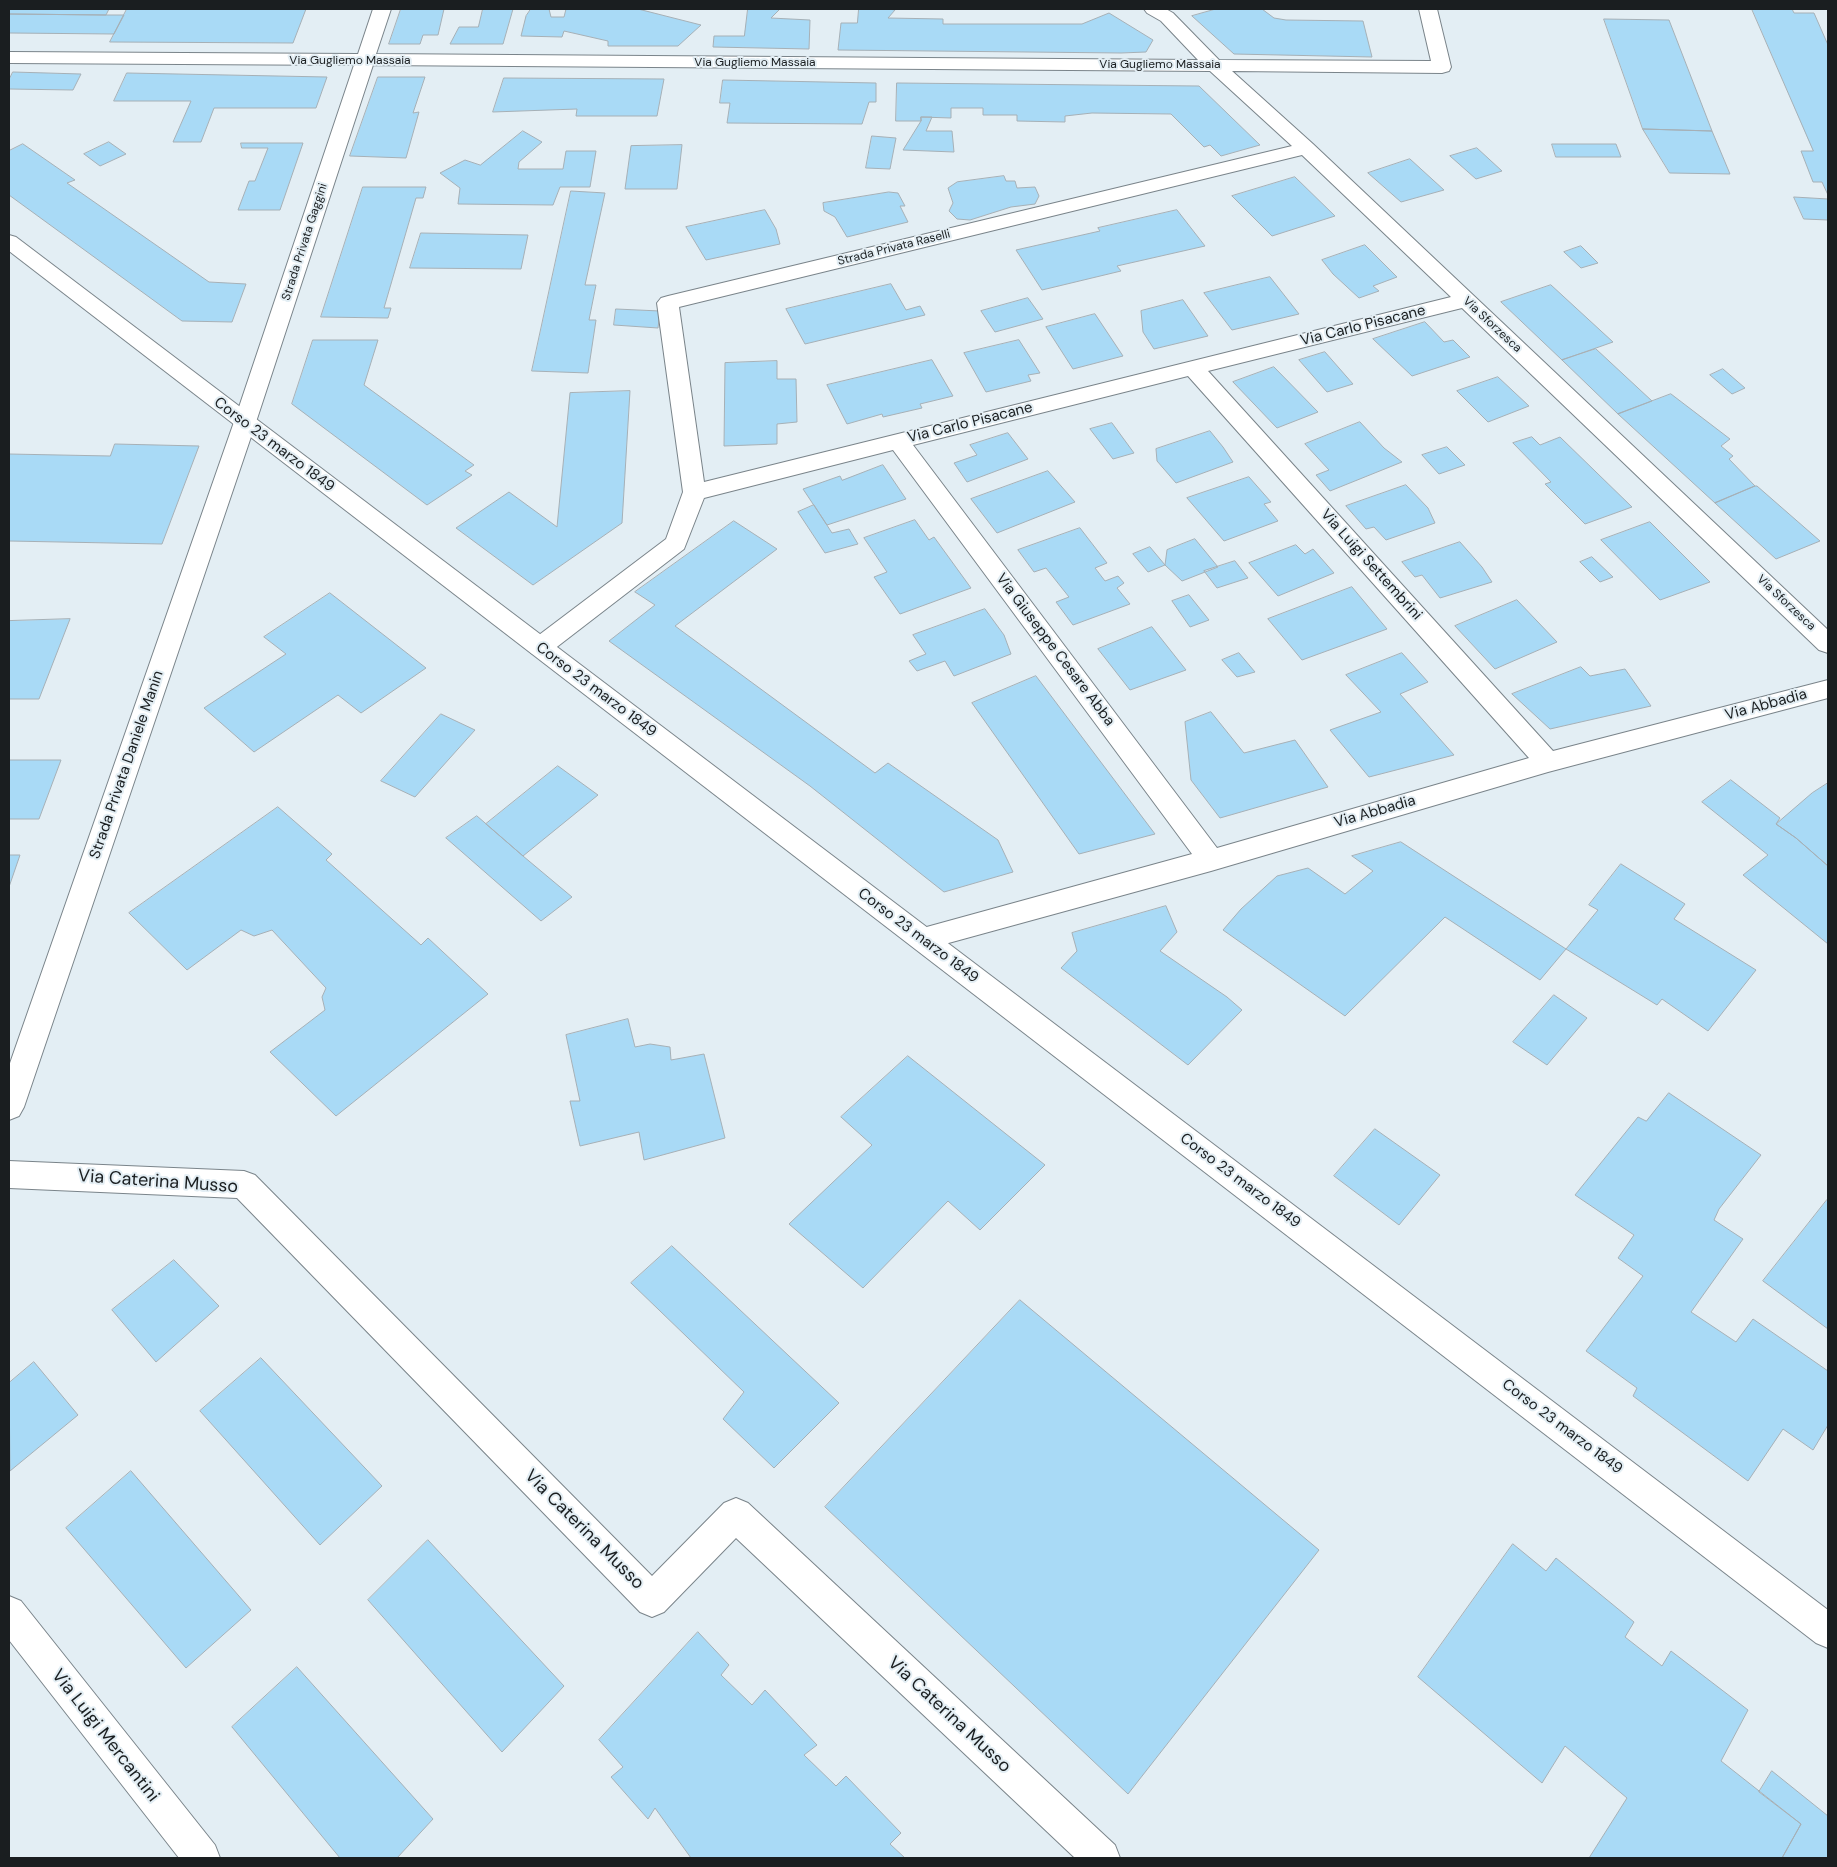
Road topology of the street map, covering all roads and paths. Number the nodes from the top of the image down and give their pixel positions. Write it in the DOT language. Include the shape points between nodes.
graph roads {
  1 [pos="382,9"];
  2 [pos="1153,9"];
  3 [pos="1428,9"];
  4 [pos="9,57"];
  5 [pos="365,61"];
  6 [pos="1214,65"];
  7 [pos="1306,148"];
  8 [pos="9,241"];
  9 [pos="1466,300"];
  10 [pos="1193,368"];
  11 [pos="245,422"];
  12 [pos="898,441"];
  13 [pos="694,492"];
  14 [pos="1828,644"];
  15 [pos="540,647"];
  16 [pos="1828,689"];
  17 [pos="1548,762"];
  18 [pos="1211,860"];
  19 [pos="923,939"];
  20 [pos="9,1107"];
  21 [pos="9,1174"];
  22 [pos="9,1613"];
  23 [pos="1828,1631"];
  24 [pos="202,1858"];
  25 [pos="1102,1858"];
  1 -- 5 [label="street, Strada Privata Gaggini"];
  2 -- 6 [label="street, Via Sforzesca" via="1167,17"];
  3 -- 6 [label="street, Via Gugliemo Massaia" via="1442,67"];
  4 -- 5 [label="street, Via Gugliemo Massaia"];
  5 -- 6 [label="street, Via Gugliemo Massaia"];
  5 -- 11 [label="street, Strada Privata Gaggini"];
  6 -- 7 [label="street, Via Sforzesca"];
  7 -- 9 [label="street, Via Sforzesca"];
  7 -- 13 [label="street, Strada Privata Raselli" via="668,303"];
  8 -- 11 [label="street, Corso 23 marzo 1849"];
  9 -- 10 [label="street, Via Carlo Pisacane"];
  9 -- 14 [label="street, Via Sforzesca"];
  10 -- 12 [label="street, Via Carlo Pisacane"];
  10 -- 17 [label="street, Via Luigi Settembrini"];
  11 -- 15 [label="street, Corso 23 marzo 1849"];
  11 -- 20 [label="street, Strada Privata Daniele Manin"];
  12 -- 13 [label="street, Via Carlo Pisacane"];
  12 -- 18 [label="street, Via Giuseppe Cesare Abba"];
  13 -- 15 [label="street" via="676,543"];
  15 -- 19 [label="street, Corso 23 marzo 1849"];
  16 -- 17 [label="street, Via Abbadia"];
  17 -- 18 [label="street, Via Abbadia"];
  18 -- 19 [label="street, Via Abbadia"];
  19 -- 23 [label="street, Corso 23 marzo 1849"];
  21 -- 25 [label="street, Via Caterina Musso" via="244,1185 652,1600 736,1515"];
  22 -- 24 [label="street, Via Luigi Mercantini"];
}
